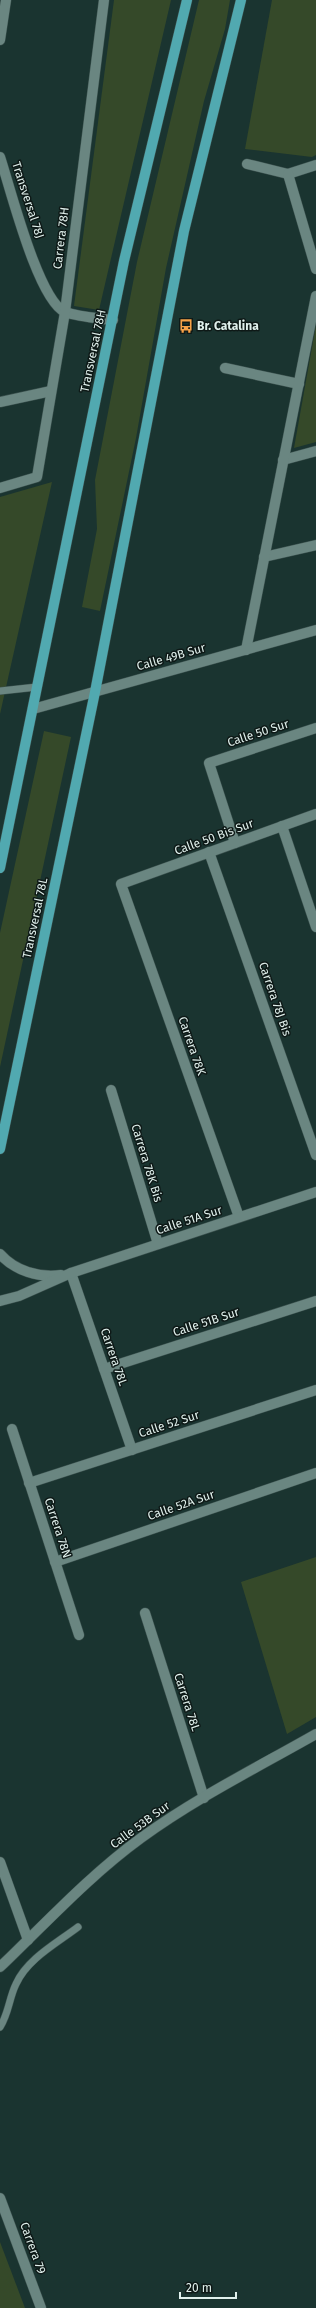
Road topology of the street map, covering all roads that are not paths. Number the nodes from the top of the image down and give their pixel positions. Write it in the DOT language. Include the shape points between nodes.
graph roads {
  1 [pos="6,0"];
  2 [pos="104,0"];
  3 [pos="187,0"];
  4 [pos="241,0"];
  5 [pos="0,40"];
  6 [pos="0,157"];
  7 [pos="246,164"];
  8 [pos="316,165"];
  9 [pos="288,174"];
  10 [pos="316,269"];
  11 [pos="316,296"];
  12 [pos="65,312"];
  13 [pos="113,320"];
  14 [pos="225,368"];
  15 [pos="299,384"];
  16 [pos="51,391"];
  17 [pos="0,402"];
  18 [pos="316,450"];
  19 [pos="283,460"];
  20 [pos="0,488"];
  21 [pos="316,545"];
  22 [pos="264,557"];
  23 [pos="316,630"];
  24 [pos="246,650"];
  25 [pos="37,687"];
  26 [pos="0,690"];
  27 [pos="95,692"];
  28 [pos="33,709"];
  29 [pos="316,728"];
  30 [pos="316,814"];
  31 [pos="282,826"];
  32 [pos="235,843"];
  33 [pos="209,852"];
  34 [pos="0,868"];
  35 [pos="121,884"];
  36 [pos="316,927"];
  37 [pos="111,1090"];
  38 [pos="0,1149"];
  39 [pos="316,1155"];
  40 [pos="316,1192"];
  41 [pos="239,1217"];
  42 [pos="158,1244"];
  43 [pos="0,1254"];
  44 [pos="71,1273"];
  45 [pos="0,1301"];
  46 [pos="316,1301"];
  47 [pos="104,1369"];
  48 [pos="316,1390"];
  49 [pos="12,1429"];
  50 [pos="132,1450"];
  51 [pos="316,1473"];
  52 [pos="29,1483"];
  53 [pos="55,1562"];
  54 [pos="145,1613"];
  55 [pos="79,1635"];
  56 [pos="316,1734"];
  57 [pos="204,1798"];
  58 [pos="0,1862"];
  59 [pos="78,1927"];
  60 [pos="28,1940"];
  61 [pos="0,1967"];
  62 [pos="0,2027"];
  63 [pos="0,2198"];
  64 [pos="41,2308"];
  1 -- 5 [label="street"];
  2 -- 12 [label="street, Carrera 78H"];
  3 -- 13 [label="main road, Transversal 78H" via="140,192"];
  4 -- 27 [label="main road" via="184,231"];
  6 -- 12 [label="street, Transversal 78J" via="42,283 49,297"];
  7 -- 9 [label="street"];
  8 -- 9 [label="street"];
  9 -- 10 [label="street"];
  11 -- 15 [label="street"];
  12 -- 13 [label="street"];
  12 -- 16 [label="street, Carrera 78H"];
  13 -- 25 [label="main road, Transversal 78H"];
  14 -- 15 [label="street"];
  15 -- 19 [label="street"];
  16 -- 17 [label="street"];
  16 -- 20 [label="street, Carrera 78H" via="37,477"];
  18 -- 19 [label="street"];
  19 -- 22 [label="street"];
  21 -- 22 [label="street"];
  22 -- 24 [label="street"];
  23 -- 24 [label="street, Calle 49B Sur"];
  24 -- 27 [label="street, Calle 49B Sur"];
  25 -- 26 [label="lane"];
  25 -- 28 [label="main road, Transversal 78H"];
  27 -- 28 [label="street, Calle 49B Sur"];
  27 -- 38 [label="main road, Transversal 78L"];
  28 -- 34 [label="main road"];
  29 -- 32 [label="street, Calle 50 Sur" via="209,763"];
  30 -- 31 [label="street, Calle 50 Bis Sur"];
  31 -- 32 [label="street, Calle 50 Bis Sur"];
  31 -- 36 [label="street"];
  32 -- 33 [label="street, Calle 50 Bis Sur"];
  33 -- 35 [label="street, Calle 50 Bis Sur"];
  33 -- 39 [label="street, Carrera 78J Bis"];
  35 -- 41 [label="street, Carrera 78K"];
  37 -- 42 [label="street, Carrera 78K Bis"];
  40 -- 41 [label="street, Calle 51A Sur"];
  41 -- 42 [label="street, Calle 51A Sur"];
  42 -- 44 [label="street, Calle 51A Sur"];
  43 -- 44 [label="street, Calle 51A Sur" via="12,1264 34,1274 46,1276"];
  44 -- 45 [label="street, Calle 51A Sur" via="19,1296"];
  44 -- 47 [label="street, Carrera 78L"];
  46 -- 47 [label="street, Calle 51B Sur"];
  47 -- 50 [label="street, Carrera 78L"];
  48 -- 50 [label="street, Calle 52 Sur"];
  49 -- 52 [label="street, Carrera 78N"];
  50 -- 52 [label="street, Calle 52 Sur"];
  51 -- 53 [label="street, Calle 52A Sur"];
  52 -- 53 [label="street, Carrera 78N"];
  53 -- 55 [label="street, Carrera 78N"];
  54 -- 57 [label="street, Carrera 78L"];
  56 -- 57 [label="street, Calle 53B Sur"];
  57 -- 60 [label="street, Calle 53B Sur" via="121,1854"];
  58 -- 60 [label="street"];
  59 -- 62 [label="lane" via="27,1967 16,1984 7,2017"];
  60 -- 61 [label="street, Calle 53B Sur"];
  63 -- 64 [label="street, Carrera 79"];
}
